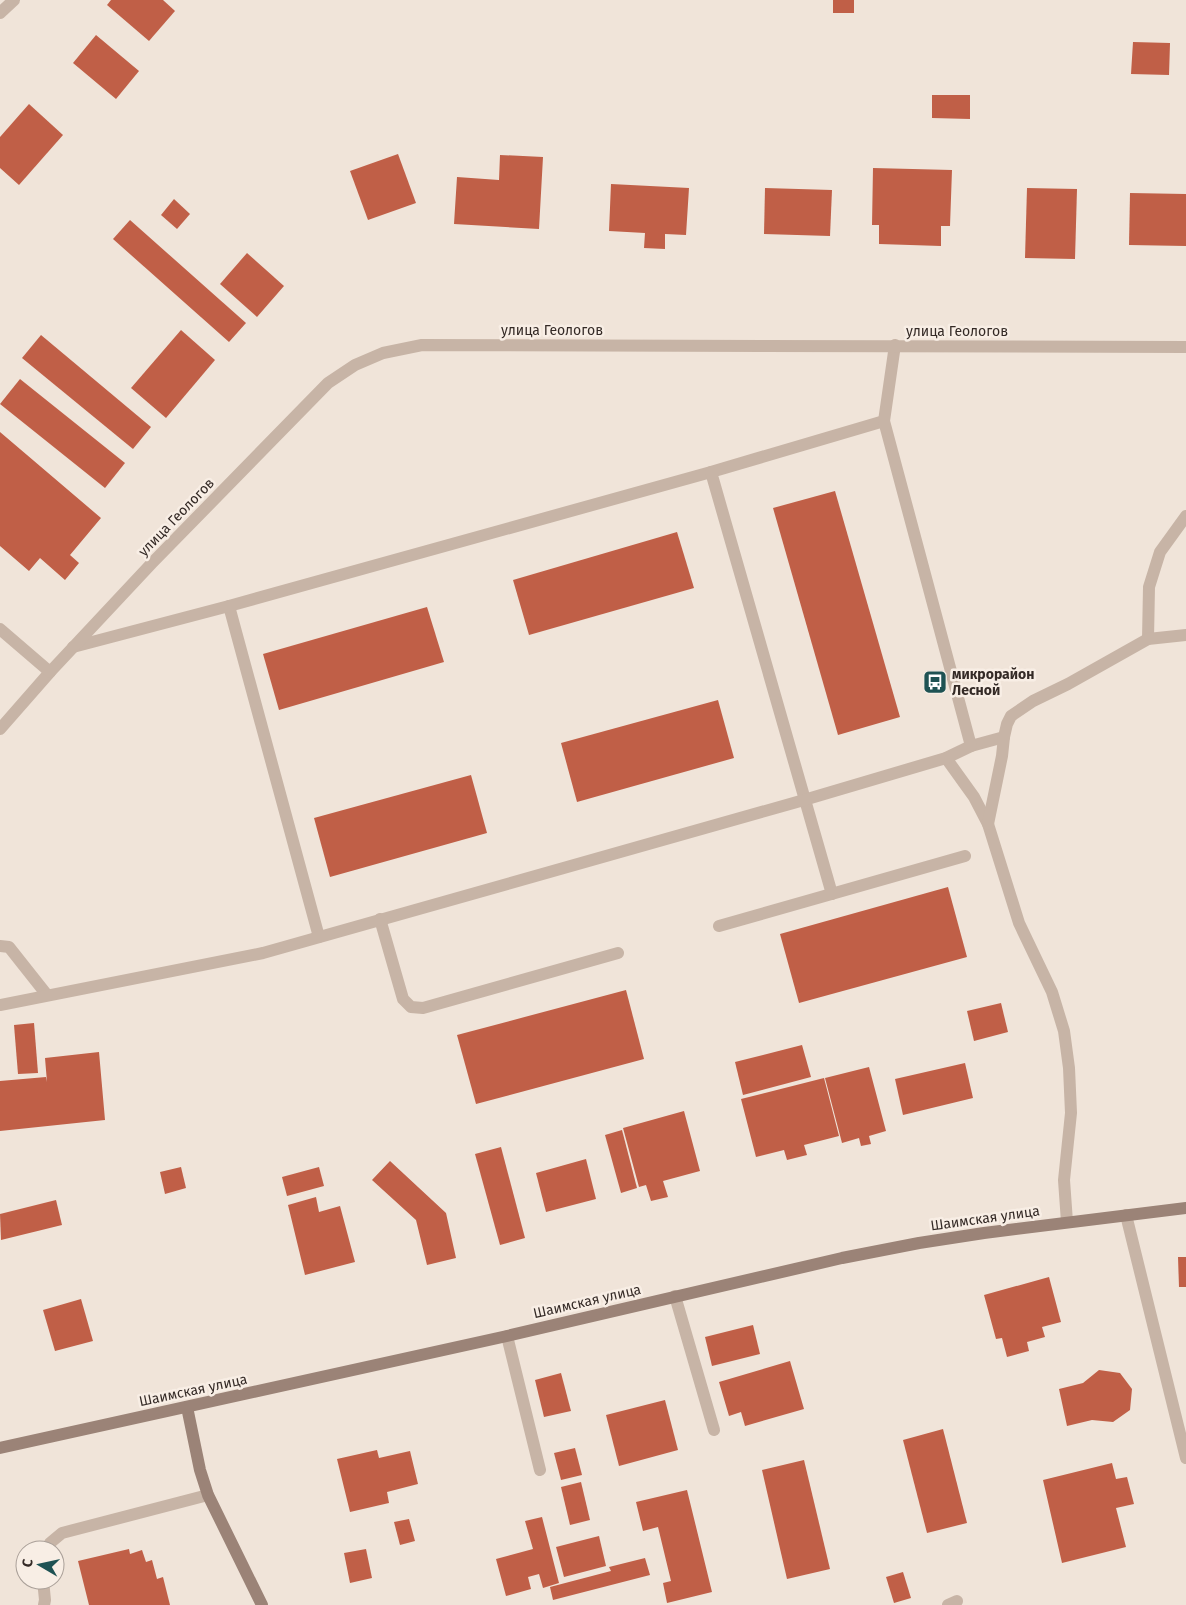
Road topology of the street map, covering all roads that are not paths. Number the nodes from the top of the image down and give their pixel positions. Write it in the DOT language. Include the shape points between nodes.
graph roads {
  1 [pos="14,0"];
  2 [pos="0,13"];
  3 [pos="895,345"];
  4 [pos="1186,347"];
  5 [pos="884,421"];
  6 [pos="711,472"];
  7 [pos="1186,516"];
  8 [pos="229,606"];
  9 [pos="0,629"];
  10 [pos="1186,635"];
  11 [pos="1148,639"];
  12 [pos="73,647"];
  13 [pos="50,672"];
  14 [pos="0,729"];
  15 [pos="1004,737"];
  16 [pos="971,746"];
  17 [pos="946,758"];
  18 [pos="804,800"];
  19 [pos="988,824"];
  20 [pos="965,856"];
  21 [pos="832,894"];
  22 [pos="380,919"];
  23 [pos="719,926"];
  24 [pos="319,936"];
  25 [pos="0,946"];
  26 [pos="618,954"];
  27 [pos="47,995"];
  28 [pos="0,1005"];
  29 [pos="1186,1208"];
  30 [pos="1126,1215"];
  31 [pos="1067,1222"];
  32 [pos="675,1296"];
  33 [pos="507,1336"];
  34 [pos="187,1407"];
  35 [pos="714,1430"];
  36 [pos="0,1448"];
  37 [pos="1186,1458"];
  38 [pos="540,1470"];
  39 [pos="208,1495"];
  40 [pos="53,1540"];
  41 [pos="44,1590"];
  42 [pos="44,1605"];
  43 [pos="262,1605"];
  1 -- 2 [label="street"];
  3 -- 4 [label="street, улица Геологов"];
  3 -- 5 [label="street"];
  3 -- 12 [label="street, улица Геологов" via="422,345 383,353 355,365 328,383"];
  5 -- 6 [label="street"];
  5 -- 16 [label="street"];
  6 -- 8 [label="street"];
  6 -- 18 [label="street"];
  7 -- 11 [label="street" via="1160,552 1149,587"];
  8 -- 12 [label="street"];
  8 -- 24 [label="street"];
  9 -- 13 [label="street"];
  10 -- 11 [label="street"];
  11 -- 15 [label="street" via="1020,709 1011,716"];
  12 -- 13 [label="street, улица Геологов"];
  13 -- 14 [label="street, улица Геологов"];
  15 -- 16 [label="street"];
  15 -- 19 [label="street"];
  16 -- 17 [label="street"];
  17 -- 18 [label="street"];
  17 -- 19 [label="street" via="974,797"];
  18 -- 21 [label="street"];
  18 -- 22 [label="street"];
  19 -- 31 [label="street" via="1019,923 1052,992 1064,1031 1071,1113 1064,1180"];
  20 -- 21 [label="street"];
  21 -- 23 [label="street"];
  22 -- 24 [label="street"];
  22 -- 26 [label="street" via="403,999 411,1007 424,1008"];
  24 -- 27 [label="street" via="227,961"];
  25 -- 27 [label="street" via="8,947"];
  27 -- 28 [label="street"];
  29 -- 30 [label="main road, Шаимская улица"];
  30 -- 31 [label="main road, Шаимская улица"];
  30 -- 37 [label="street"];
  31 -- 32 [label="main road, Шаимская улица" via="919,1243"];
  32 -- 33 [label="main road, Шаимская улица"];
  32 -- 35 [label="street"];
  33 -- 34 [label="main road, Шаимская улица"];
  33 -- 38 [label="street"];
  34 -- 36 [label="main road, Шаимская улица"];
  34 -- 39 [label="main road"];
  39 -- 40 [label="street" via="62,1533"];
  39 -- 43 [label="main road"];
  41 -- 42 [label="street"];
}
